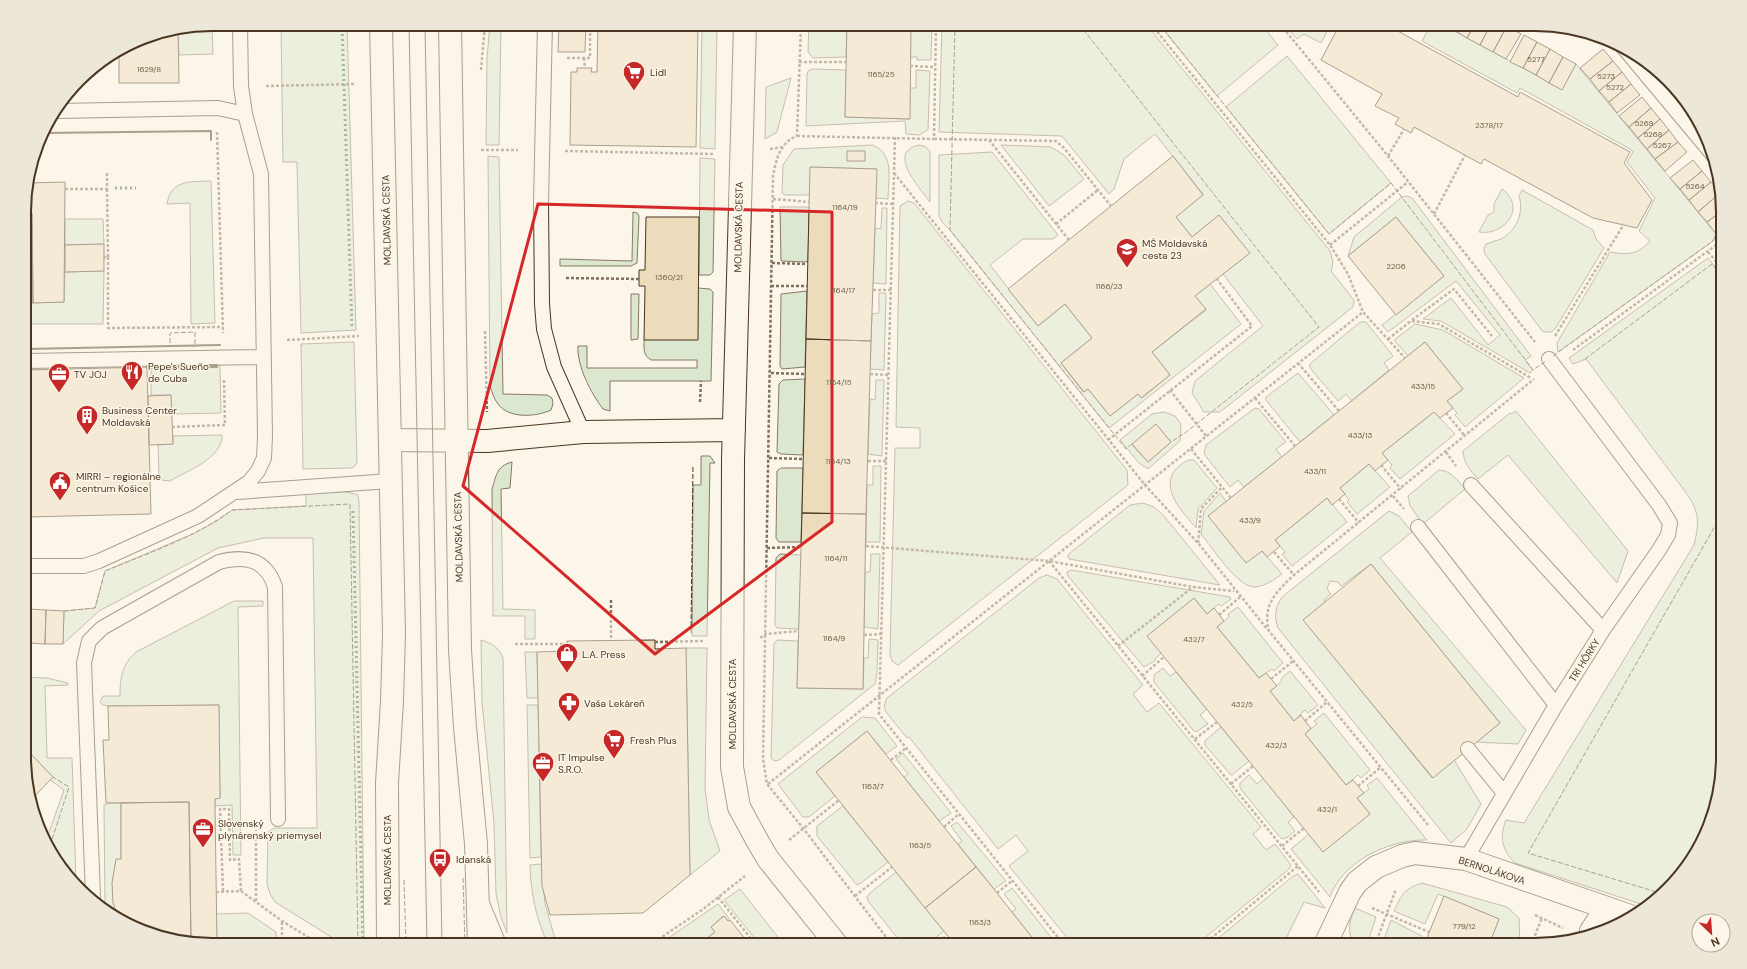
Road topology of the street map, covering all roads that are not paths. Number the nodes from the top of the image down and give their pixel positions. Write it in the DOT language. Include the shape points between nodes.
graph roads {
  1 [pos="240,31"];
  2 [pos="381,31"];
  3 [pos="450,31"];
  4 [pos="545,31"];
  5 [pos="745,31"];
  6 [pos="1636,63"];
  7 [pos="63,111"];
  8 [pos="245,114"];
  9 [pos="1701,140"];
  10 [pos="1546,356"];
  11 [pos="263,357"];
  12 [pos="34,364"];
  13 [pos="734,430"];
  14 [pos="582,432"];
  15 [pos="390,440"];
  16 [pos="456,440"];
  17 [pos="390,481"];
  18 [pos="1471,485"];
  19 [pos="234,492"];
  20 [pos="1418,527"];
  21 [pos="31,566"];
  22 [pos="1602,630"];
  23 [pos="1556,705"];
  24 [pos="1468,749"];
  25 [pos="1504,793"];
  26 [pos="278,819"];
  27 [pos="1466,859"];
  28 [pos="93,893"];
  29 [pos="478,903"];
  30 [pos="1606,908"];
  31 [pos="1625,914"];
  32 [pos="1594,928"];
  33 [pos="388,938"];
  34 [pos="479,938"];
  35 [pos="492,938"];
  36 [pos="832,938"];
  37 [pos="1328,938"];
  1 -- 8 [label="lane" via="241,86"];
  2 -- 15 [label="street, MOLDAVSKÁ CESTA"];
  3 -- 16 [label="street, MOLDAVSKÁ CESTA"];
  4 -- 14 [label="lane" via="542,277 546,342"];
  5 -- 13 [label="street, MOLDAVSKÁ CESTA"];
  6 -- 9 [label="lane"];
  7 -- 8 [label="lane" via="218,108"];
  8 -- 11 [label="lane" via="261,174"];
  10 -- 22 [label="lane" via="1670,523 1668,535 1659,550"];
  11 -- 12 [label="lane" via="111,364"];
  11 -- 19 [label="lane" via="264,458 258,472"];
  13 -- 14 [label="street"];
  13 -- 36 [label="street, MOLDAVSKÁ CESTA" via="732,767 739,806 768,859"];
  14 -- 16 [label="street" via="487,441"];
  15 -- 16 [label="street"];
  15 -- 17 [label="street, MOLDAVSKÁ CESTA"];
  16 -- 29 [label="street, MOLDAVSKÁ CESTA" via="460,650 476,844"];
  17 -- 19 [label="lane"];
  17 -- 33 [label="street, MOLDAVSKÁ CESTA" via="394,634 387,783"];
  18 -- 22 [label="lane, TRI HÔRKY"];
  19 -- 21 [label="lane" via="198,516 99,561 84,566"];
  20 -- 23 [label="lane"];
  22 -- 23 [label="lane, TRI HÔRKY"];
  23 -- 25 [label="lane, TRI HÔRKY"];
  24 -- 25 [label="lane"];
  25 -- 27 [label="lane, TRI HÔRKY"];
  26 -- 28 [label="lane" via="275,587 263,566 242,558 232,559 219,562 102,628 89,641 84,663"];
  27 -- 30 [label="street, BERNOLÁKOVA"];
  27 -- 37 [label="street, BERNOLÁKOVA" via="1415,853 1376,867 1357,882 1350,892"];
  29 -- 34 [label="street, MOLDAVSKÁ CESTA"];
  29 -- 35 [label="street"];
  30 -- 31 [label="street, BERNOLÁKOVA"];
  30 -- 32 [label="street"];
}
